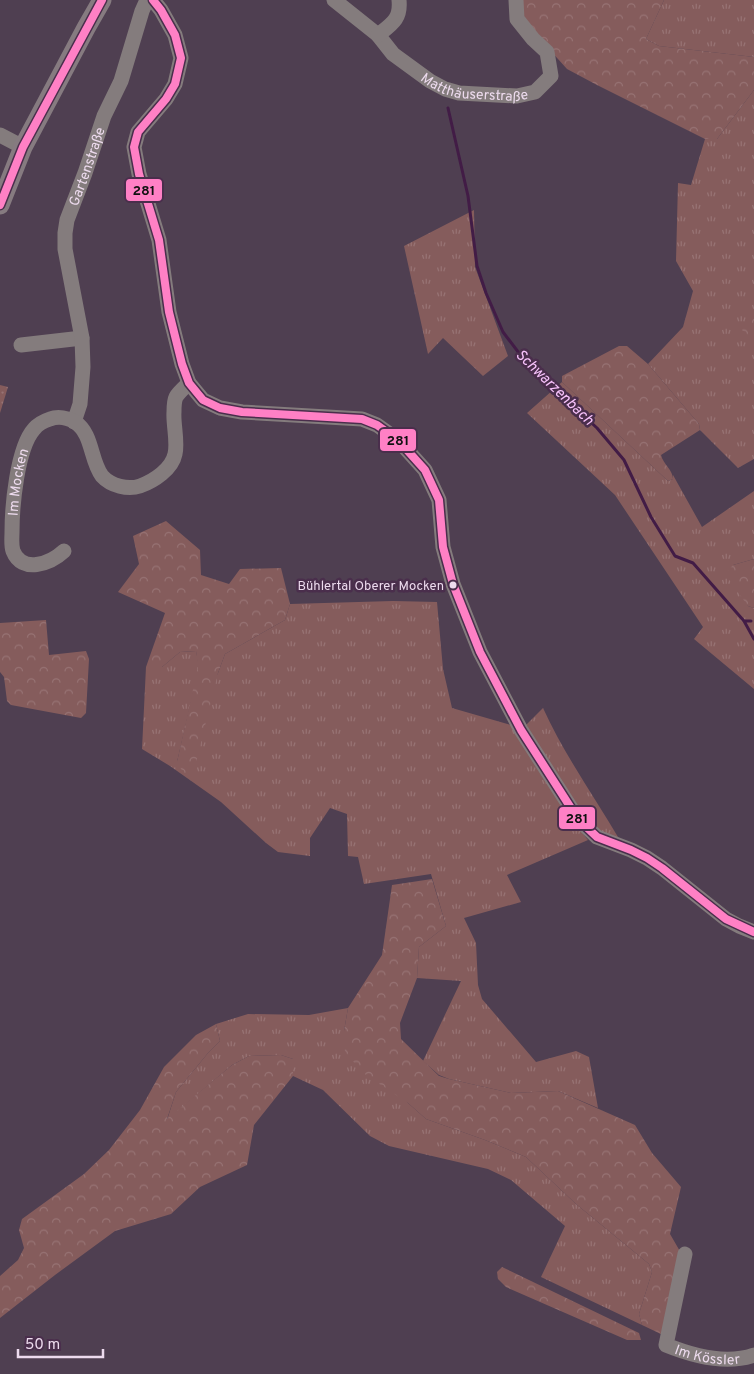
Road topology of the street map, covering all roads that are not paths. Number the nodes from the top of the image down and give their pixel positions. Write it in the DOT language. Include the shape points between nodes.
graph roads {
  1 [pos="102,0"];
  2 [pos="147,0"];
  3 [pos="153,0"];
  4 [pos="334,0"];
  5 [pos="399,0"];
  6 [pos="516,0"];
  7 [pos="378,36"];
  8 [pos="0,135"];
  9 [pos="23,147"];
  10 [pos="0,205"];
  11 [pos="82,338"];
  12 [pos="21,345"];
  13 [pos="189,383"];
  14 [pos="74,422"];
  15 [pos="64,551"];
  16 [pos="754,932"];
  17 [pos="685,1254"];
  18 [pos="754,1355"];
  1 -- 9 [label="main road"];
  2 -- 11 [label="street, Gartenstraße" via="122,81 104,116 64,233"];
  3 -- 13 [label="street" via="175,36 181,58 175,84 138,132 134,147 159,240 169,312"];
  4 -- 7 [label="street, Matthäuserstraße"];
  5 -- 7 [label="street" via="400,11 395,22"];
  6 -- 7 [label="street, Matthäuserstraße" via="517,19 547,52 551,76 535,92 517,96 473,95 445,89 393,54"];
  8 -- 9 [label="street"];
  9 -- 10 [label="main road"];
  11 -- 12 [label="street"];
  11 -- 14 [label="street, Gartenstraße" via="80,404"];
  13 -- 14 [label="street" via="176,398 176,453 171,464 159,476 140,486 114,485 103,476 88,437"];
  13 -- 16 [label="street" via="203,400 220,408 362,419 398,440 425,470 439,500 443,547 453,584 480,652 521,730 578,819 597,837 647,858 726,919"];
  14 -- 15 [label="street, Im Mocken" via="55,418 32,430 18,472 12,526 14,553 21,561 30,565 44,563"];
  17 -- 18 [label="street, Im Kössler" via="666,1345 713,1359 743,1359"];
}
